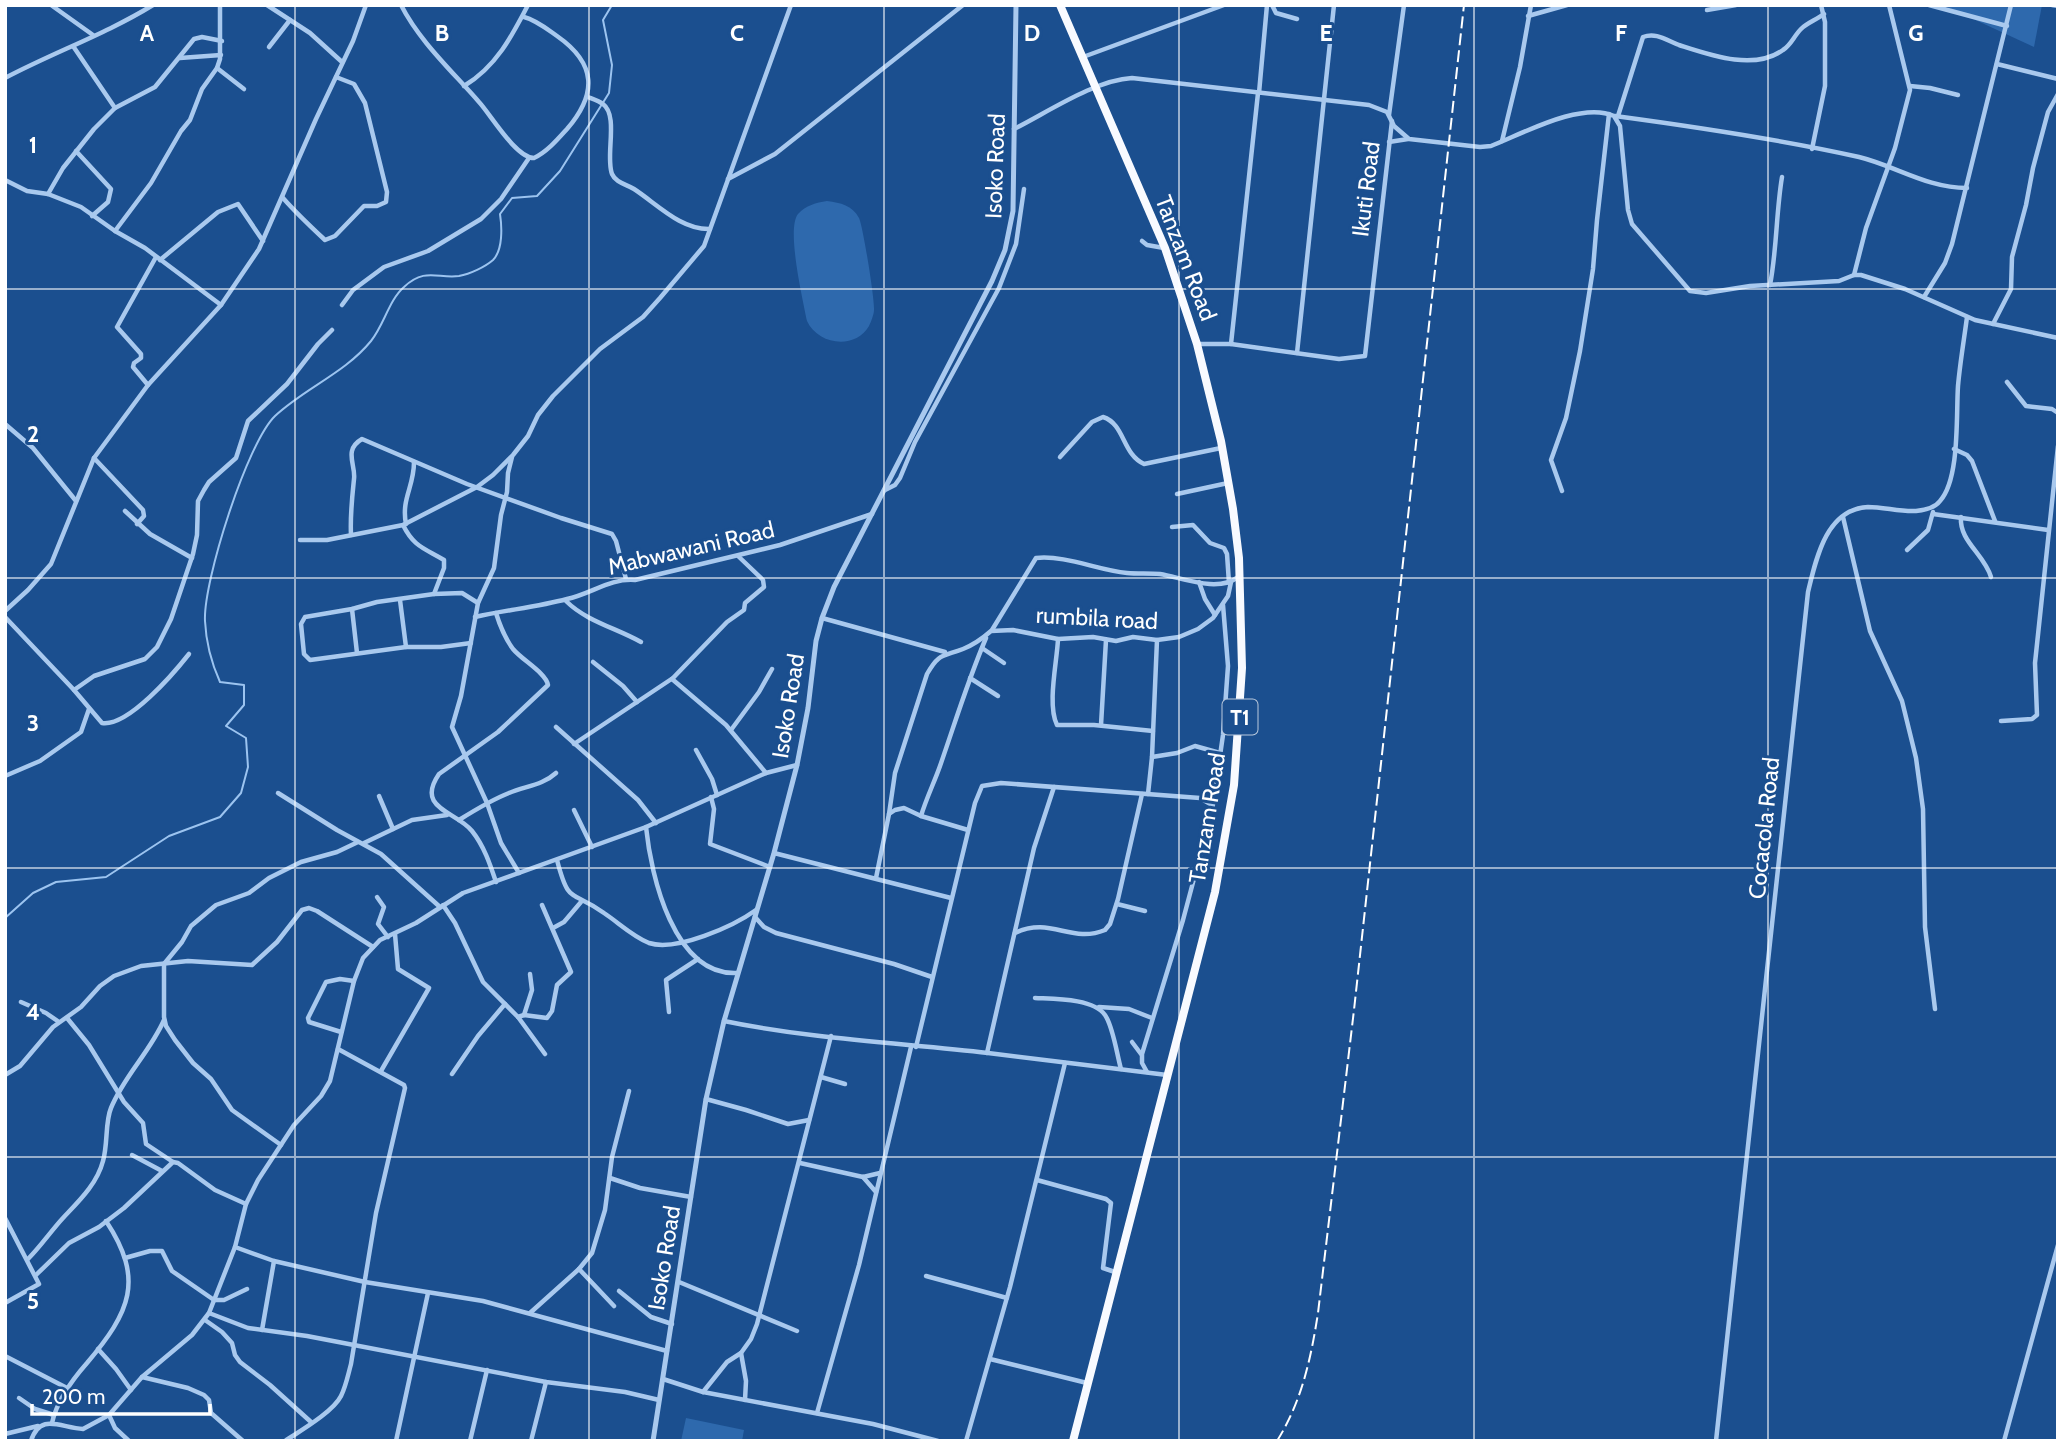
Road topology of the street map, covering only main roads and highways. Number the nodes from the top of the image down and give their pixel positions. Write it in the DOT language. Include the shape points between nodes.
graph roads {
  1 [pos="1060,5"];
  2 [pos="1072,1439"];
  1 -- 2 [label="highway, Tanzam Road / T1" via="1165,248 1197,344 1229,482 1240,575 1242,682 1234,785 1215,892"];
}
